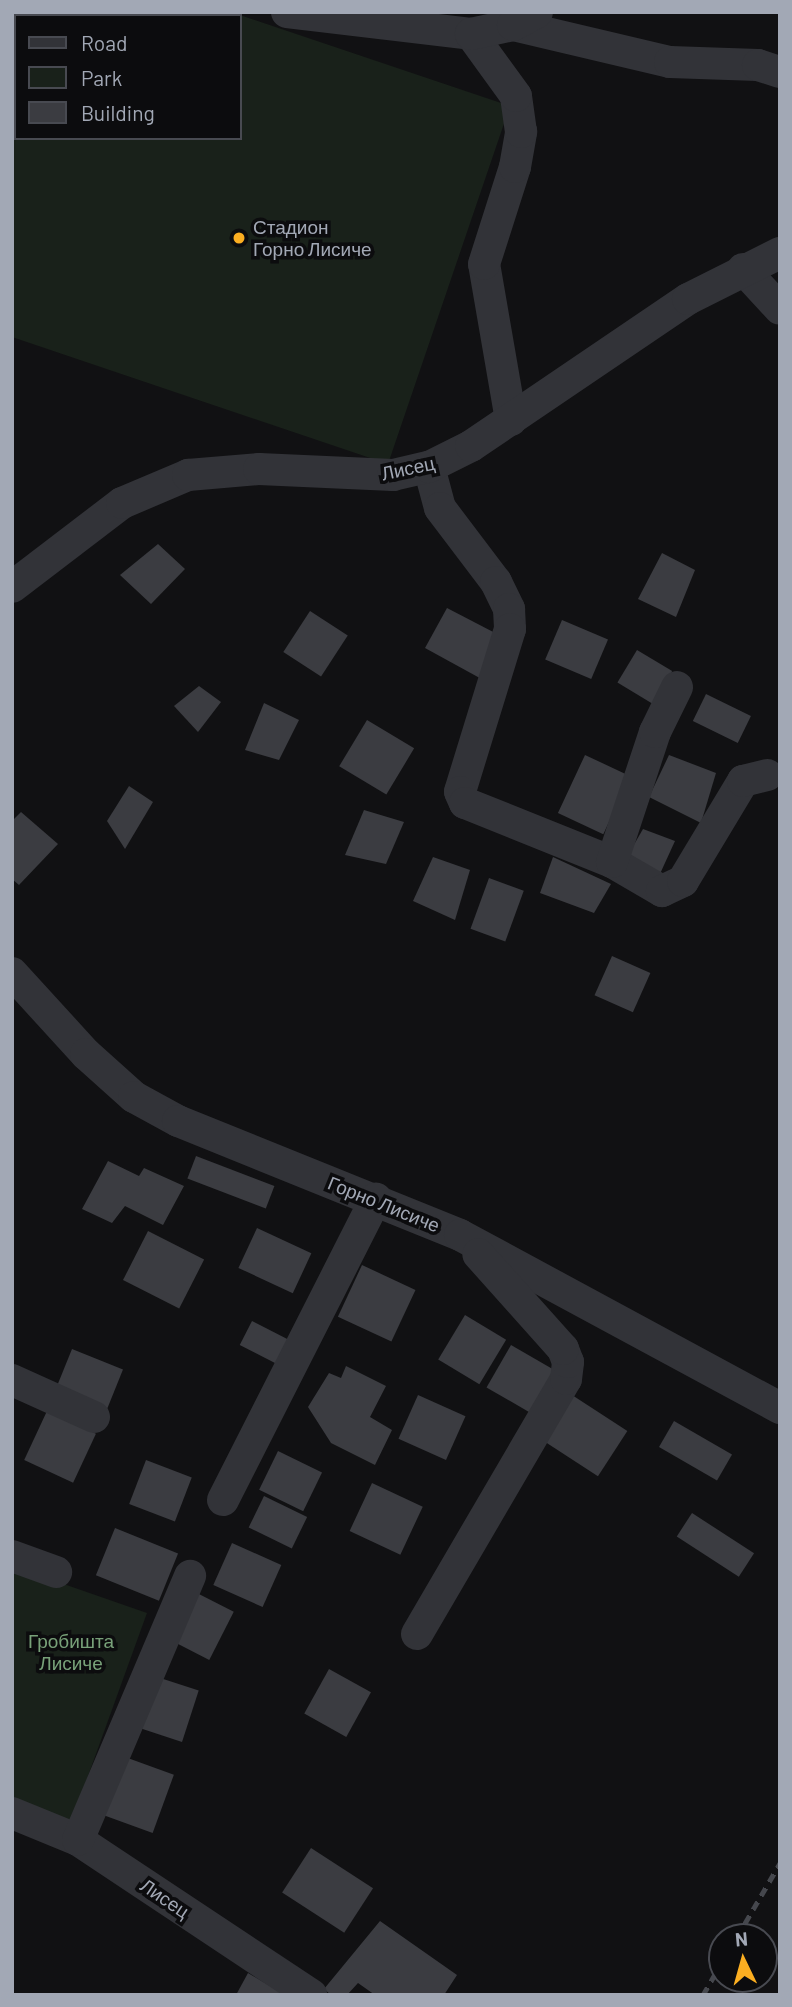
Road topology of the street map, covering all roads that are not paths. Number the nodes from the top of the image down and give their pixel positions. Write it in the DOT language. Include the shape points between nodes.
graph roads {
  1 [pos="287,12"];
  2 [pos="525,19"];
  3 [pos="471,34"];
  4 [pos="780,72"];
  5 [pos="780,253"];
  6 [pos="743,269"];
  7 [pos="780,309"];
  8 [pos="511,420"];
  9 [pos="429,467"];
  10 [pos="12,587"];
  11 [pos="677,687"];
  12 [pos="767,775"];
  13 [pos="612,862"];
  14 [pos="12,973"];
  15 [pos="376,1199"];
  16 [pos="460,1235"];
  17 [pos="12,1380"];
  18 [pos="780,1408"];
  19 [pos="94,1418"];
  20 [pos="223,1500"];
  21 [pos="12,1556"];
  22 [pos="56,1573"];
  23 [pos="190,1576"];
  24 [pos="417,1634"];
  25 [pos="12,1813"];
  26 [pos="78,1840"];
  27 [pos="312,1995"];
  1 -- 3 [label="street"];
  2 -- 3 [label="street"];
  2 -- 4 [label="street" via="670,62 758,65"];
  3 -- 8 [label="street" via="516,96 521,132 515,167 484,264"];
  5 -- 6 [label="street, Лисец"];
  6 -- 7 [label="street"];
  6 -- 8 [label="street, Лисец" via="688,299"];
  8 -- 9 [label="street, Лисец"];
  9 -- 10 [label="street, Лисец" via="393,475 259,469 188,475 122,503"];
  9 -- 13 [label="street" via="440,508 496,582 509,609 510,629 462,797 475,809"];
  11 -- 13 [label="street" via="655,732"];
  12 -- 13 [label="street" via="743,781 682,881 662,891"];
  14 -- 15 [label="street, Горно Лисиче" via="86,1054 134,1097 178,1121"];
  15 -- 16 [label="street, Горно Лисиче"];
  15 -- 20 [label="street"];
  16 -- 18 [label="street, Горно Лисиче"];
  16 -- 24 [label="street" via="563,1349 568,1362 566,1379"];
  17 -- 19 [label="street"];
  21 -- 22 [label="street"];
  23 -- 26 [label="street"];
  25 -- 26 [label="street, Лисец"];
  26 -- 27 [label="street, Лисец"];
}
